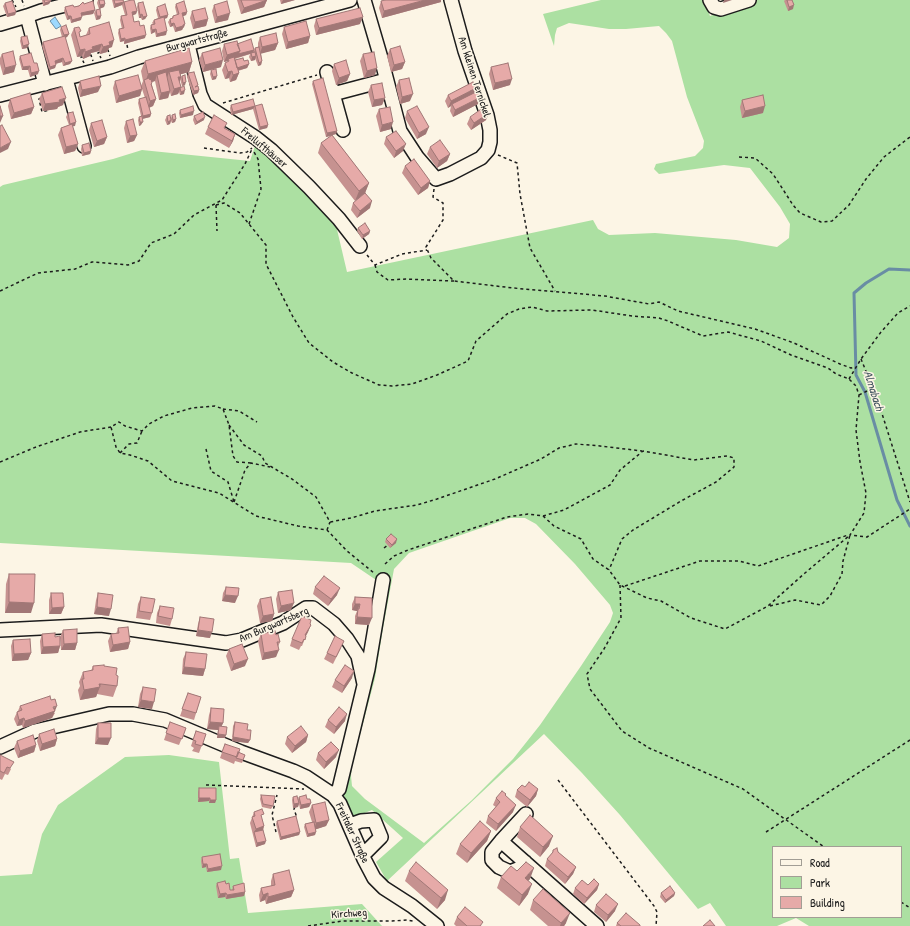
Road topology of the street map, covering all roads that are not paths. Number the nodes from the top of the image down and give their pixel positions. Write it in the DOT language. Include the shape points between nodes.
graph roads {
  1 [pos="86,0"];
  2 [pos="350,0"];
  3 [pos="364,0"];
  4 [pos="451,0"];
  5 [pos="710,0"];
  6 [pos="749,0"];
  7 [pos="22,13"];
  8 [pos="0,24"];
  9 [pos="188,44"];
  10 [pos="327,72"];
  11 [pos="66,79"];
  12 [pos="386,80"];
  13 [pos="45,84"];
  14 [pos="333,94"];
  15 [pos="0,95"];
  16 [pos="343,130"];
  17 [pos="84,146"];
  18 [pos="360,246"];
  19 [pos="383,580"];
  20 [pos="0,630"];
  21 [pos="364,684"];
  22 [pos="0,747"];
  23 [pos="333,795"];
  24 [pos="526,814"];
  25 [pos="350,825"];
  26 [pos="501,841"];
  27 [pos="362,854"];
  28 [pos="525,862"];
  29 [pos="437,926"];
  30 [pos="597,926"];
  1 -- 7 [label="street"];
  2 -- 9 [label="street, Burgwartstraße"];
  3 -- 12 [label="street"];
  4 -- 12 [label="street, Am kleinen Ternickel" via="465,51 488,115 488,150 482,158 436,179 400,131"];
  5 -- 6 [label="street" via="714,7 721,9"];
  7 -- 8 [label="street"];
  7 -- 13 [label="street"];
  9 -- 11 [label="street, Burgwartstraße"];
  9 -- 18 [label="street, Freilufthäuser" via="202,100 271,150 339,219"];
  10 -- 14 [label="street"];
  11 -- 13 [label="street, Burgwartstraße"];
  11 -- 17 [label="street"];
  12 -- 14 [label="street"];
  13 -- 15 [label="street, Burgwartstraße"];
  14 -- 16 [label="street"];
  19 -- 21 [label="street"];
  20 -- 21 [label="street, Am Burgwartsberg" via="102,625 226,643 242,640 283,623 306,608 313,608 334,624 347,639 358,656"];
  21 -- 23 [label="street, Am Burgwartsberg" via="339,789"];
  22 -- 23 [label="street, Freitaler Straße" via="34,731 109,714 133,714 165,720 293,770"];
  23 -- 25 [label="street, Freitaler Straße"];
  24 -- 26 [label="street"];
  25 -- 27 [label="street, Freitaler Straße"];
  25 -- 27 [label="street" via="374,820 385,834"];
  26 -- 28 [label="street"];
  26 -- 28 [label="street" via="492,852 492,860 499,867 510,872 520,868"];
  27 -- 29 [label="street, Freitaler Straße" via="374,878 384,888"];
  28 -- 30 [label="street"];
}
